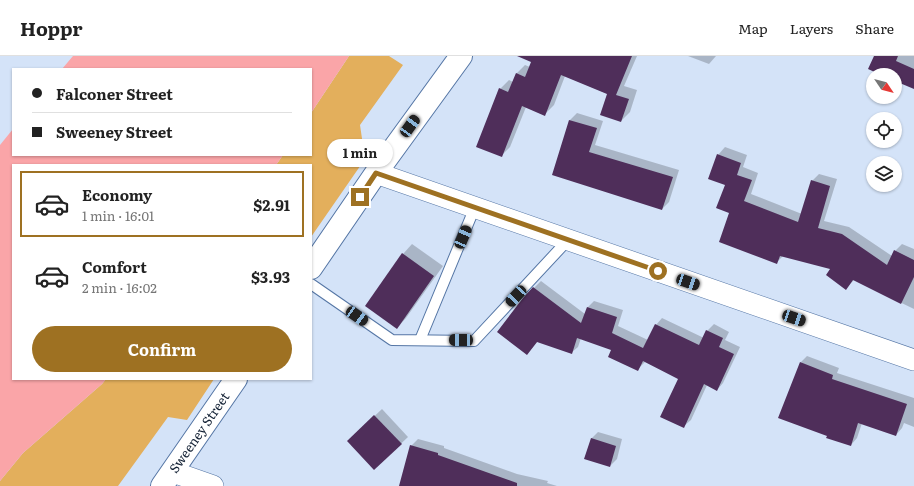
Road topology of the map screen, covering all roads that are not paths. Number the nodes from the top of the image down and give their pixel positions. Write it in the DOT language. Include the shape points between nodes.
graph roads {
  1 [pos="462,56"];
  2 [pos="376,173"];
  3 [pos="475,207"];
  4 [pos="568,240"];
  5 [pos="312,267"];
  6 [pos="312,285"];
  7 [pos="420,340"];
  8 [pos="914,360"];
  9 [pos="235,380"];
  10 [pos="167,479"];
  11 [pos="213,486"];
  1 -- 2 [label="street"];
  2 -- 3 [label="street"];
  2 -- 5 [label="street"];
  3 -- 4 [label="street"];
  3 -- 7 [label="lane"];
  4 -- 7 [label="lane" via="474,341"];
  4 -- 8 [label="street"];
  6 -- 7 [label="lane" via="392,340"];
  9 -- 10 [label="street, Sweeney Street"];
  10 -- 11 [label="street"];
}
